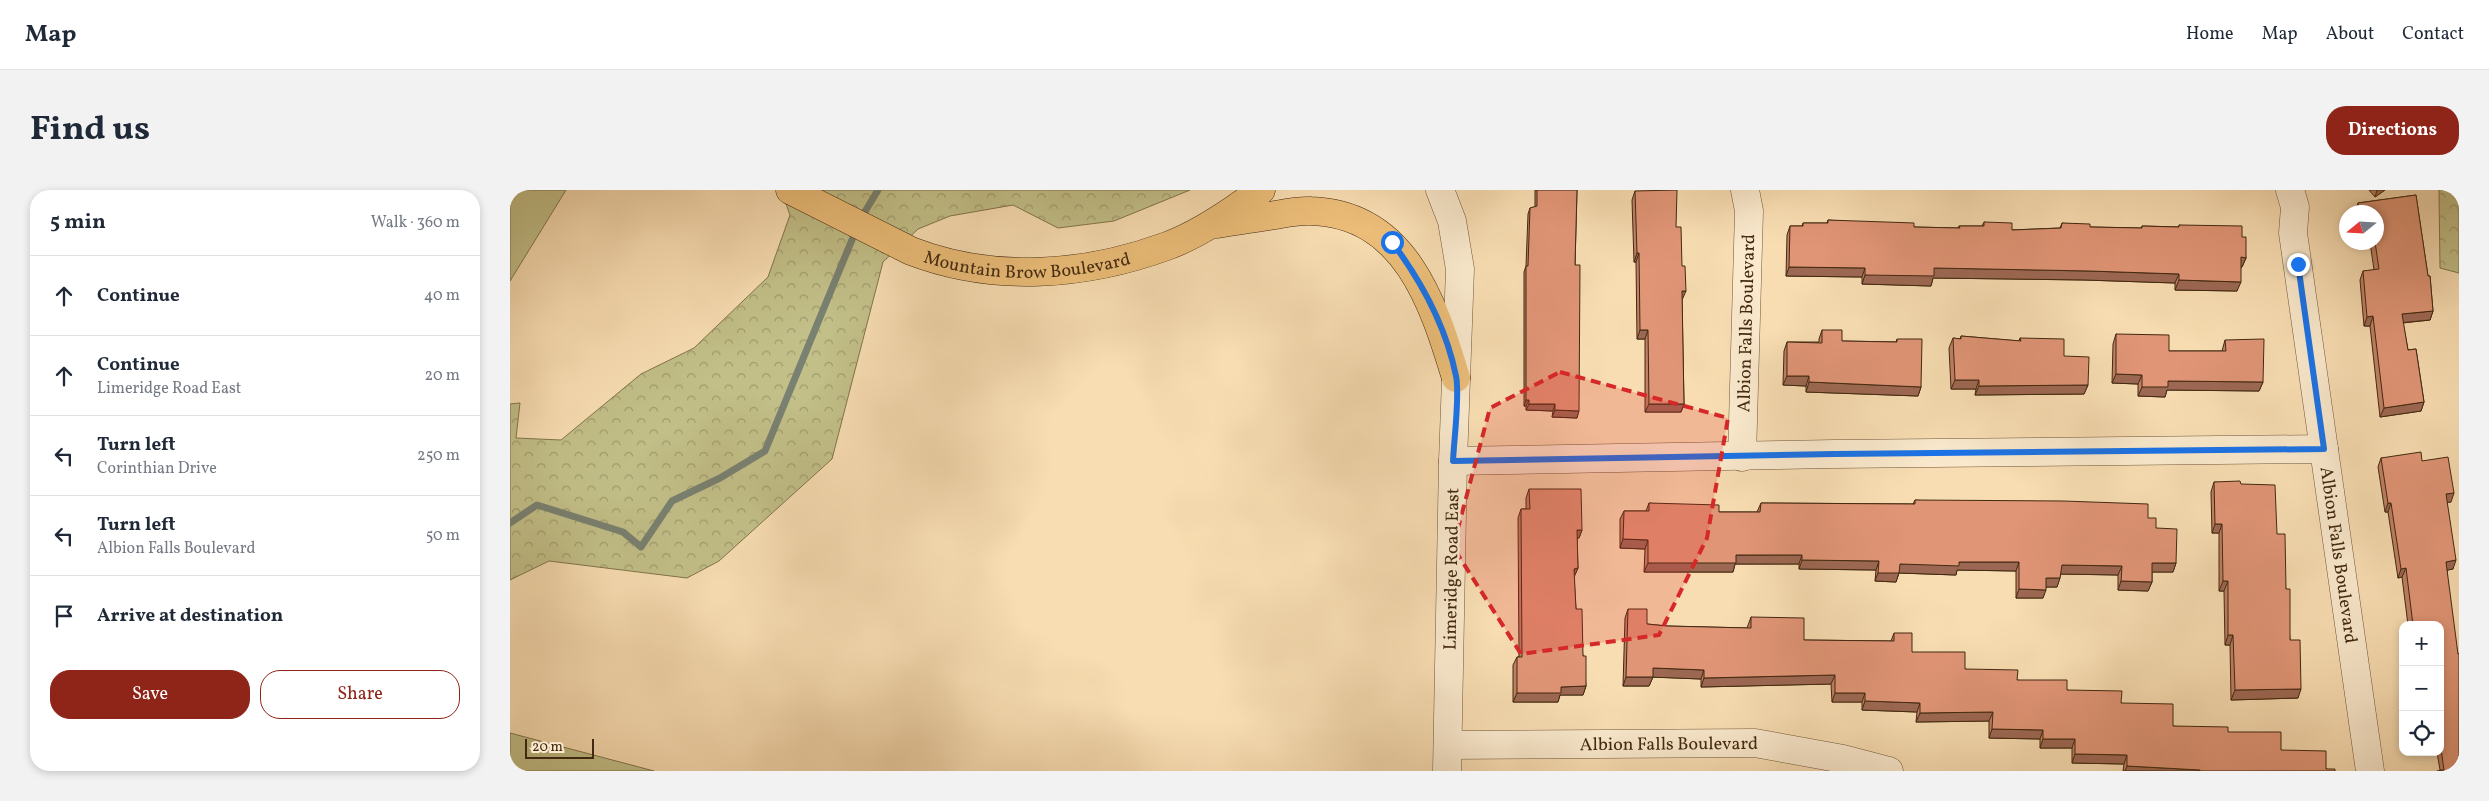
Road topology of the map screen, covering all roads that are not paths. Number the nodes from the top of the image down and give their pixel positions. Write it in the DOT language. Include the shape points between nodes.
graph roads {
  1 [pos="790,190"];
  2 [pos="1261,190"];
  3 [pos="1440,190"];
  4 [pos="1745,190"];
  5 [pos="2290,190"];
  6 [pos="1208,225"];
  7 [pos="1456,378"];
  8 [pos="2324,449"];
  9 [pos="1742,457"];
  10 [pos="1453,461"];
  11 [pos="1448,758"];
  12 [pos="1889,771"];
  13 [pos="2370,771"];
  1 -- 6 [label="main road, Mountain Brow Boulevard" via="912,251 961,267 1030,273 1123,260 1168,246"];
  2 -- 6 [label="main road, Mountain Brow Boulevard"];
  3 -- 7 [label="street, Limeridge Road East" via="1452,221 1460,269"];
  4 -- 9 [label="street, Albion Falls Boulevard" via="1748,211"];
  5 -- 8 [label="street, Albion Falls Boulevard" via="2295,207 2293,233"];
  6 -- 7 [label="main road" via="1309,210 1347,217 1371,227 1392,242 1424,289 1440,323"];
  7 -- 10 [label="street, Limeridge Road East"];
  8 -- 9 [label="street"];
  8 -- 13 [label="street, Albion Falls Boulevard"];
  9 -- 10 [label="street"];
  10 -- 11 [label="street, Limeridge Road East"];
  11 -- 12 [label="street, Albion Falls Boulevard" via="1755,743"];
}
